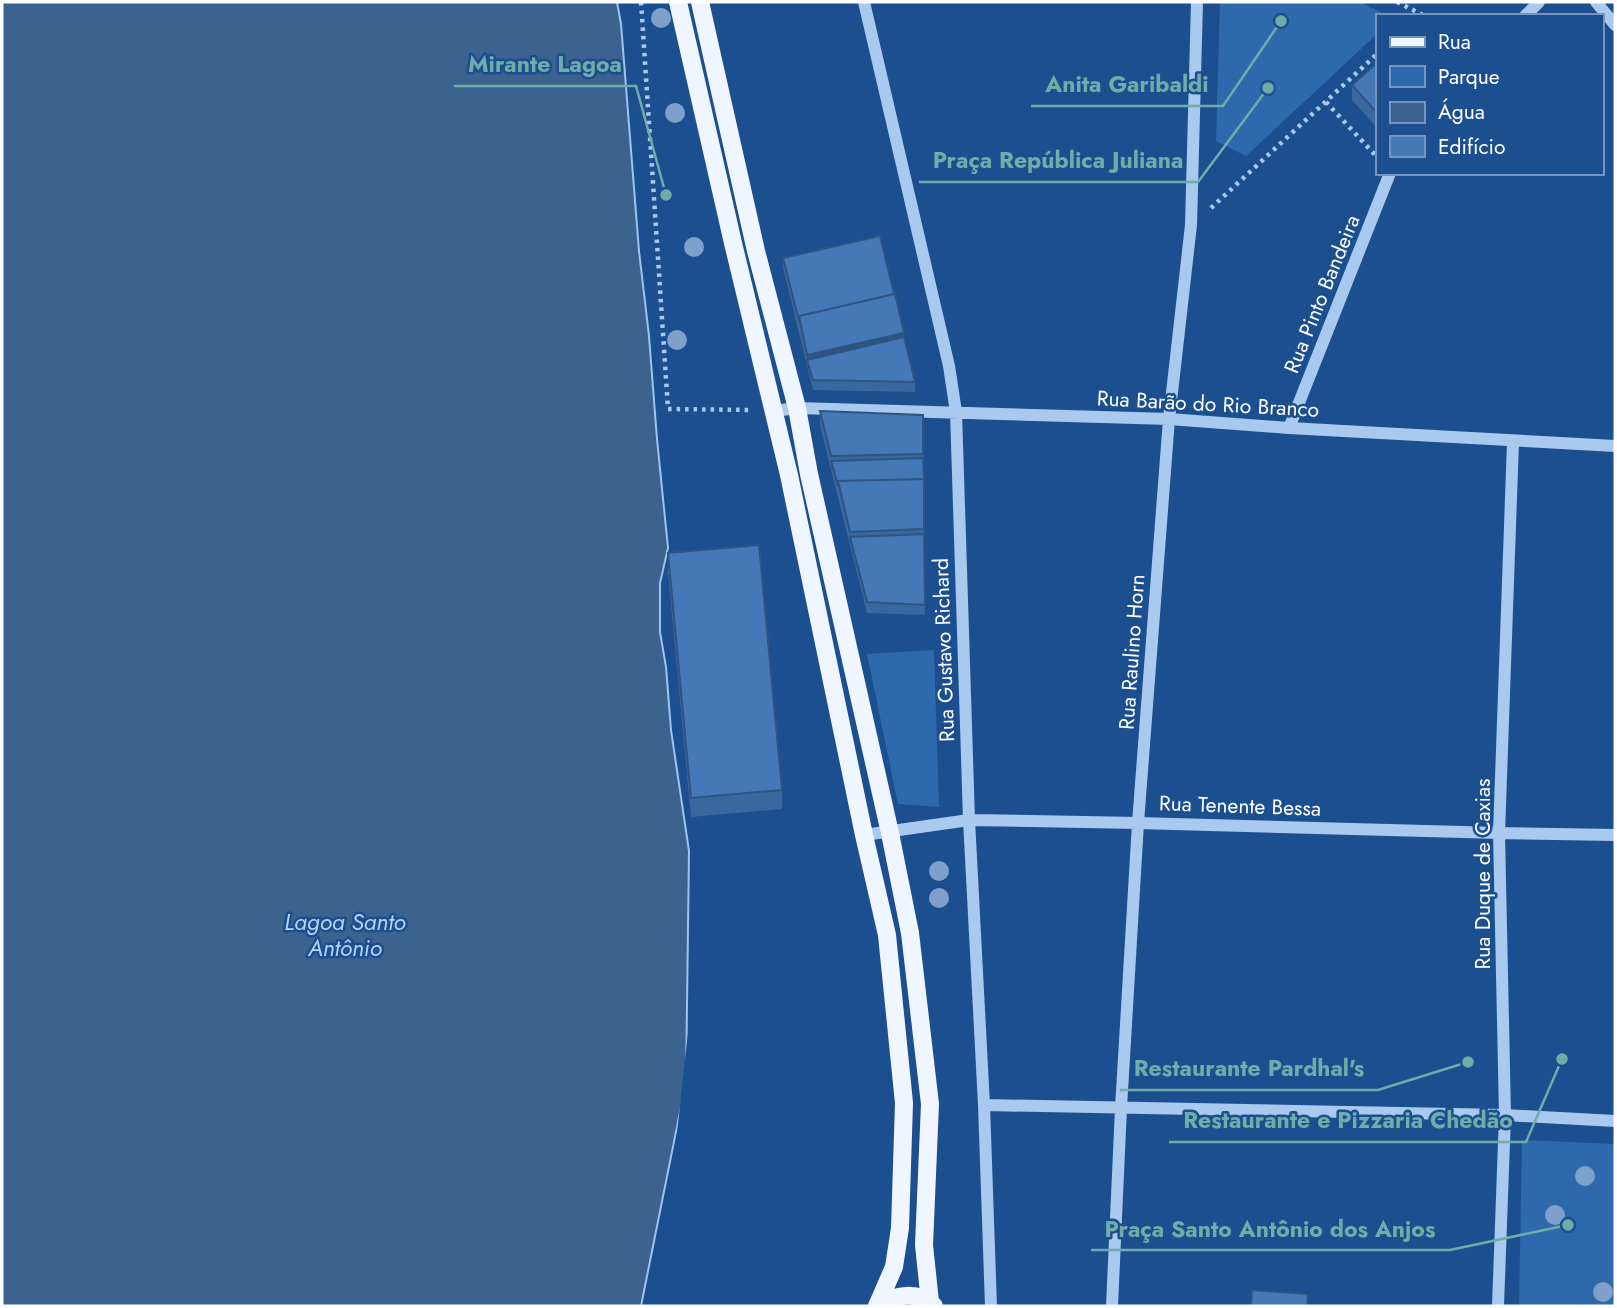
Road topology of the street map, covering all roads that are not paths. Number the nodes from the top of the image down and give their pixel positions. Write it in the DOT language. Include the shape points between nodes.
graph roads {
  1 [pos="678,2"];
  2 [pos="700,2"];
  3 [pos="864,2"];
  4 [pos="1197,2"];
  5 [pos="1596,2"];
  6 [pos="1615,25"];
  7 [pos="1389,175"];
  8 [pos="744,198"];
  9 [pos="724,202"];
  10 [pos="797,408"];
  11 [pos="774,411"];
  12 [pos="956,412"];
  13 [pos="1169,419"];
  14 [pos="1289,428"];
  15 [pos="1513,442"];
  16 [pos="1615,446"];
  17 [pos="851,653"];
  18 [pos="828,658"];
  19 [pos="969,820"];
  20 [pos="1138,822"];
  21 [pos="890,832"];
  22 [pos="1499,833"];
  23 [pos="864,835"];
  24 [pos="1615,835"];
  25 [pos="984,1105"];
  26 [pos="1121,1108"];
  27 [pos="1505,1115"];
  28 [pos="1615,1121"];
  29 [pos="932,1304"];
  30 [pos="877,1306"];
  31 [pos="990,1306"];
  32 [pos="1112,1306"];
  33 [pos="1497,1306"];
  1 -- 9 [label="main road"];
  2 -- 8 [label="main road"];
  3 -- 12 [label="street, Rua Gustavo Richard"];
  4 -- 13 [label="street, Rua Raulino Horn" via="1191,225"];
  5 -- 6 [label="street"];
  7 -- 14 [label="street, Rua Pinto Bandeira"];
  8 -- 9 [label="main road"];
  8 -- 10 [label="main road"];
  9 -- 11 [label="main road"];
  10 -- 11 [label="street, Rua Barão do Rio Branco"];
  10 -- 12 [label="street, Rua Barão do Rio Branco"];
  10 -- 17 [label="main road"];
  11 -- 18 [label="main road"];
  12 -- 13 [label="street, Rua Barão do Rio Branco"];
  12 -- 19 [label="street, Rua Gustavo Richard"];
  13 -- 14 [label="street, Rua Barão do Rio Branco"];
  13 -- 20 [label="street, Rua Raulino Horn"];
  14 -- 15 [label="street, Rua Barão do Rio Branco"];
  15 -- 16 [label="street, Rua Barão do Rio Branco"];
  15 -- 22 [label="street, Rua Duque de Caxias"];
  17 -- 18 [label="main road"];
  17 -- 21 [label="main road"];
  18 -- 23 [label="main road"];
  19 -- 20 [label="street, Rua Tenente Bessa"];
  19 -- 21 [label="street, Rua Tenente Bessa"];
  19 -- 25 [label="street, Rua Gustavo Richard"];
  20 -- 22 [label="street, Rua Tenente Bessa"];
  20 -- 26 [label="street, Rua Raulino Horn"];
  21 -- 23 [label="street, Rua Tenente Bessa"];
  21 -- 29 [label="main road" via="910,933 930,1104 924,1245"];
  22 -- 24 [label="street, Rua Tenente Bessa"];
  22 -- 27 [label="street, Rua Duque de Caxias"];
  23 -- 30 [label="main road" via="887,935 904,1103 900,1228 894,1267"];
  25 -- 26 [label="street"];
  25 -- 31 [label="street, Rua Gustavo Richard"];
  26 -- 27 [label="street"];
  26 -- 32 [label="street, Rua Raulino Horn"];
  27 -- 28 [label="street"];
  27 -- 33 [label="street, Rua Duque de Caxias"];
  29 -- 30 [label="main road" via="903,1295"];
}
